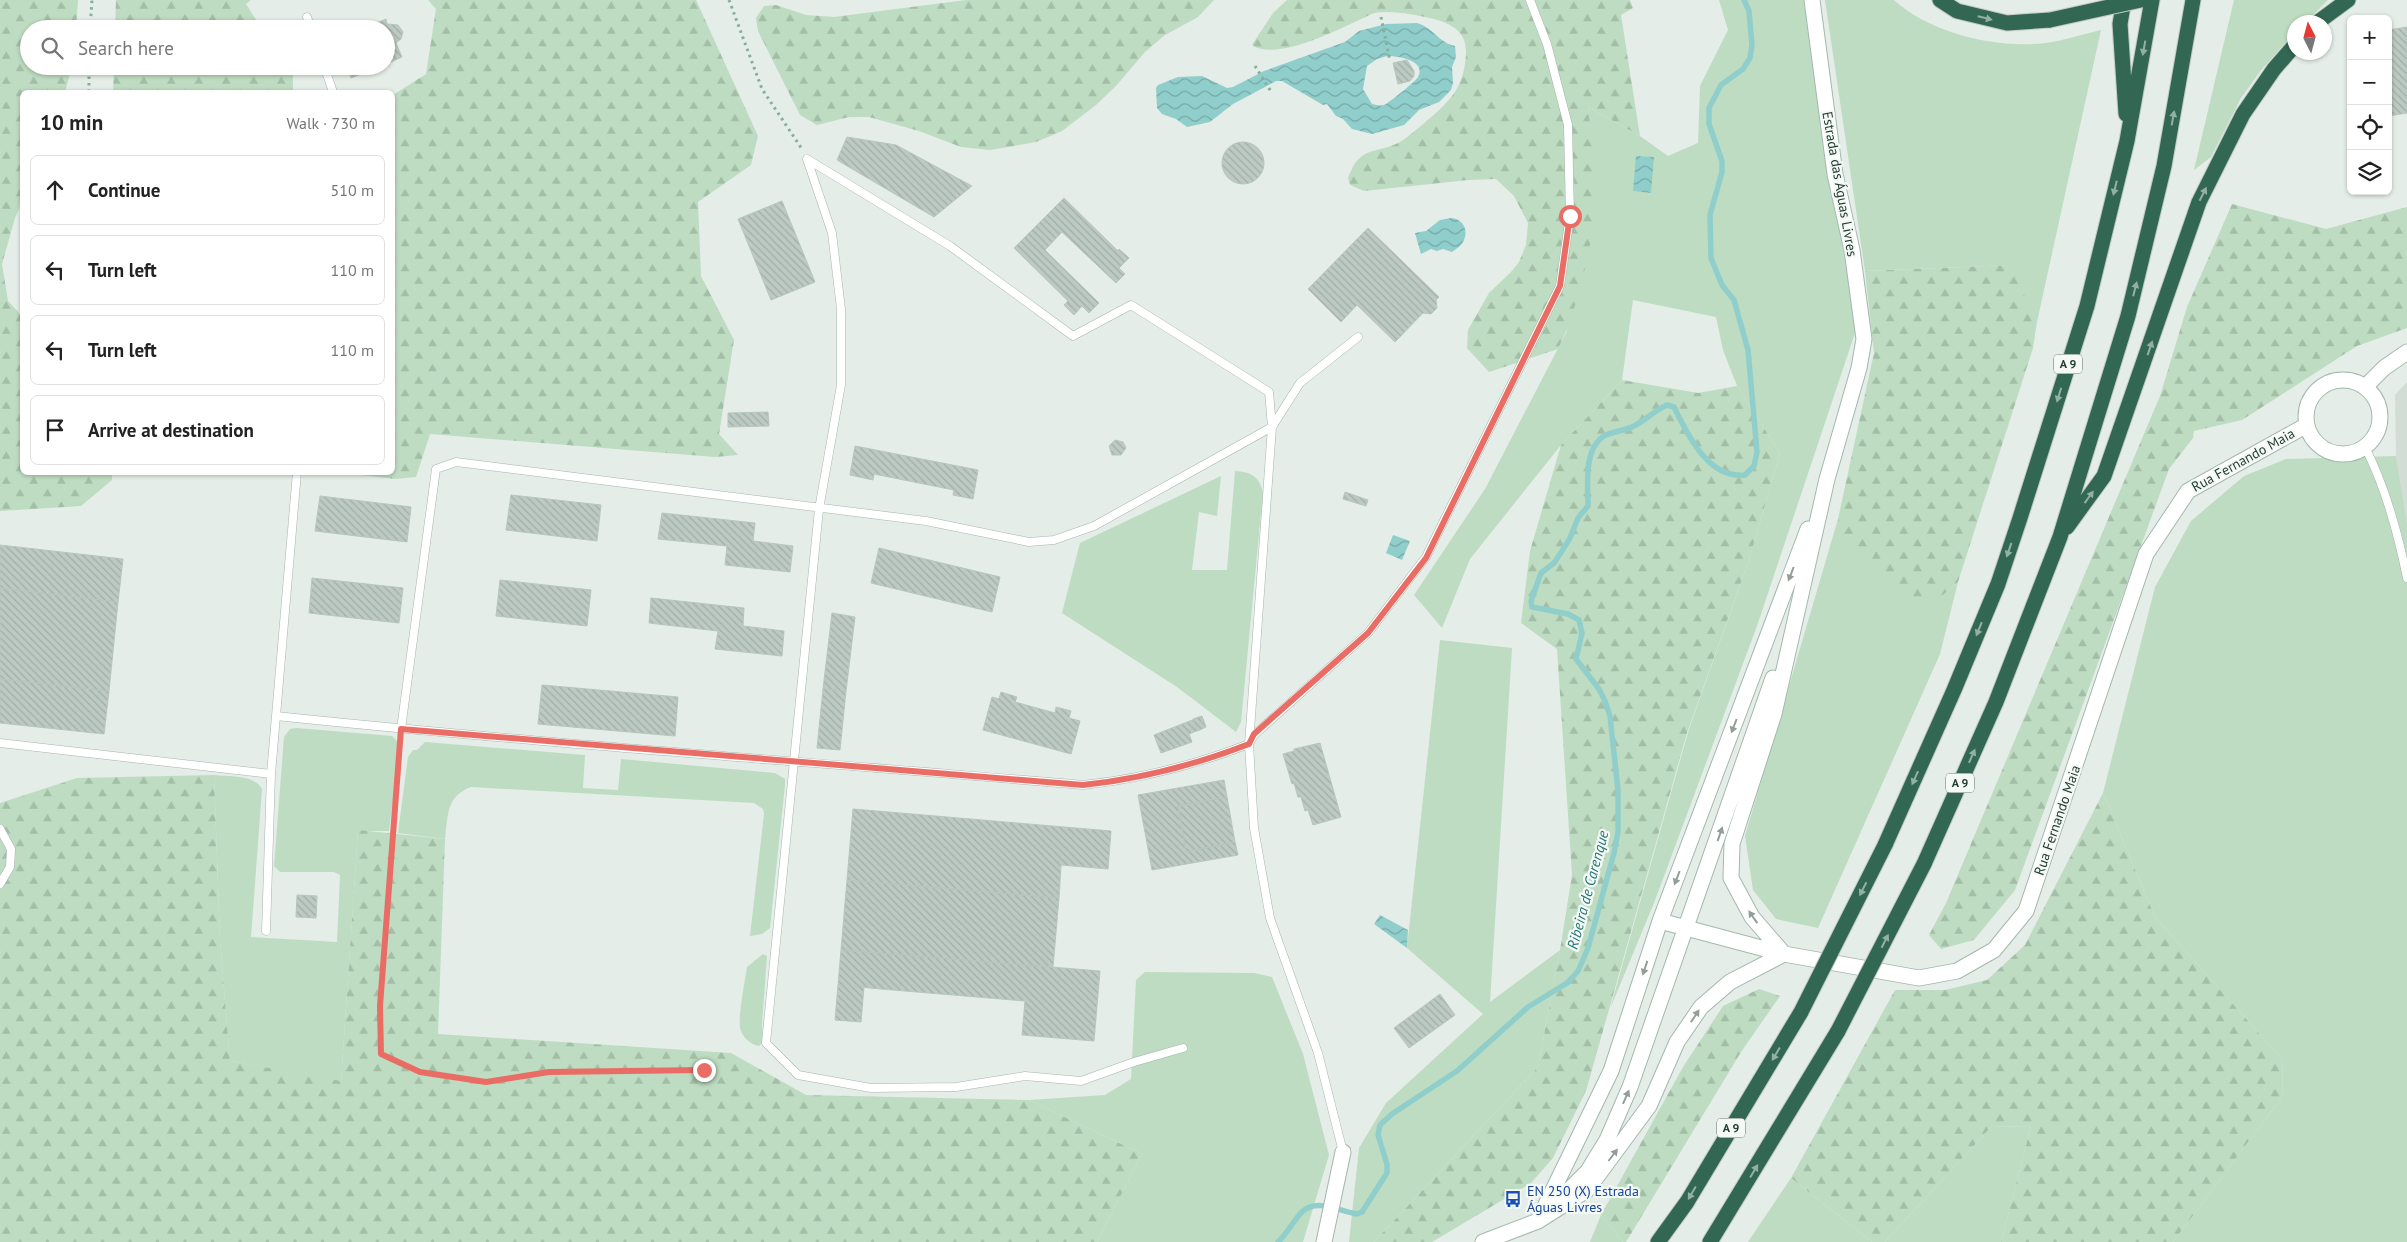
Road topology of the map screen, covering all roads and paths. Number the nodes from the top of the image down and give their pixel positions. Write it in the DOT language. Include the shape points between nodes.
graph roads {
  1 [pos="92,0"];
  2 [pos="729,0"];
  3 [pos="1530,0"];
  4 [pos="1812,0"];
  5 [pos="1940,0"];
  6 [pos="2124,0"];
  7 [pos="2141,0"];
  8 [pos="2152,0"];
  9 [pos="2193,0"];
  10 [pos="2348,0"];
  11 [pos="2328,15"];
  12 [pos="307,17"];
  13 [pos="1381,17"];
  14 [pos="91,20"];
  15 [pos="308,20"];
  16 [pos="2287,54"];
  17 [pos="1390,61"];
  18 [pos="1255,66"];
  19 [pos="89,75"];
  20 [pos="327,75"];
  21 [pos="89,90"];
  22 [pos="332,90"];
  23 [pos="1272,93"];
  24 [pos="2127,141"];
  25 [pos="807,159"];
  26 [pos="1358,338"];
  27 [pos="2407,352"];
  28 [pos="2365,387"];
  29 [pos="2307,425"];
  30 [pos="1272,427"];
  31 [pos="2365,447"];
  32 [pos="297,475"];
  33 [pos="1826,479"];
  34 [pos="819,509"];
  35 [pos="2060,537"];
  36 [pos="2407,578"];
  37 [pos="1800,601"];
  38 [pos="276,716"];
  39 [pos="401,729"];
  40 [pos="0,743"];
  41 [pos="1249,744"];
  42 [pos="794,760"];
  43 [pos="271,774"];
  44 [pos="0,829"];
  45 [pos="0,884"];
  46 [pos="1660,921"];
  47 [pos="1687,930"];
  48 [pos="266,931"];
  49 [pos="1784,954"];
  50 [pos="1183,1048"];
  51 [pos="704,1070"];
  52 [pos="1343,1152"];
  53 [pos="1538,1221"];
  54 [pos="1325,1235"];
  55 [pos="1483,1242"];
  56 [pos="1658,1242"];
  57 [pos="1710,1242"];
  1 -- 14 [label="path"];
  2 -- 25 [label="path" via="762,89 792,131"];
  3 -- 41 [label="lane" via="1547,44 1568,125 1570,216 1560,286 1426,558 1368,633 1254,734"];
  4 -- 33 [label="main road, Estrada das Águas Livres" via="1835,174 1852,250 1864,339 1859,368"];
  5 -- 7 [label="highway, one-way, bridge" via="1957,11 2006,23 2050,20"];
  6 -- 24 [label="highway" via="2120,24"];
  8 -- 24 [label="highway, A 9, one-way"];
  35 -- 9 [label="highway, A 9, one-way" via="2128,316 2164,166"];
  10 -- 11 [label="highway"];
  12 -- 15 [label="lane"];
  13 -- 17 [label="path"];
  35 -- 16 [label="highway, one-way" via="2104,476 2199,202 2244,114"];
  18 -- 23 [label="path"];
  19 -- 21 [label="path"];
  20 -- 22 [label="lane"];
  24 -- 56 [label="highway, A 9, one-way, bridge" via="2087,306 1998,584 1885,845 1801,1012 1686,1202"];
  25 -- 30 [label="lane" via="950,246 1073,336 1131,305 1269,392"];
  25 -- 34 [label="lane" via="832,234 841,309 841,385"];
  26 -- 30 [label="lane" via="1300,383"];
  27 -- 28 [label="main road"];
  28 -- 29 [label="main road" via="2354,381 2328,383 2310,400 2306,412"];
  28 -- 31 [label="main road" via="2378,406 2380,417 2376,434"];
  29 -- 31 [label="main road" via="2311,436 2330,452 2348,453"];
  29 -- 49 [label="main road, Rua Fernando Maia" via="2188,491 2146,554 2026,911 1994,950 1957,971 1919,978"];
  30 -- 34 [label="lane" via="1094,526 1054,540 1029,542 926,521"];
  30 -- 41 [label="lane"];
  31 -- 36 [label="lane" via="2378,472"];
  32 -- 38 [label="lane"];
  33 -- 37 [label="main road"];
  33 -- 46 [label="main road, one-way"];
  34 -- 39 [label="lane" via="456,462 436,469"];
  34 -- 42 [label="lane"];
  57 -- 35 [label="highway, A 9, one-way, bridge" via="1838,1031 1924,864 1996,702"];
  47 -- 37 [label="main road, one-way"];
  49 -- 37 [label="main road, one-way" via="1752,917 1731,878 1732,844 1774,714"];
  38 -- 39 [label="lane"];
  38 -- 43 [label="lane"];
  39 -- 42 [label="lane"];
  39 -- 51 [label="path" via="380,1006 381,1054 420,1072 486,1082 549,1072"];
  40 -- 43 [label="lane"];
  41 -- 42 [label="lane" via="1171,771 1083,785"];
  41 -- 52 [label="lane" via="1254,828 1270,918 1318,1053"];
  42 -- 50 [label="lane" via="766,1043 798,1075 871,1088 956,1087 1025,1076 1081,1081"];
  43 -- 48 [label="lane"];
  44 -- 45 [label="lane" via="11,849 10,867"];
  46 -- 47 [label="main road, Rua Fernando Maia"];
  46 -- 53 [label="main road, one-way" via="1611,1071"];
  47 -- 49 [label="main road, Rua Fernando Maia"];
  53 -- 47 [label="main road, one-way" via="1588,1171 1606,1140 1630,1087"];
  53 -- 49 [label="main road, one-way" via="1587,1190 1648,1106 1677,1042 1701,1007 1730,982"];
  52 -- 54 [label="main road"];
  53 -- 55 [label="main road"];
}
